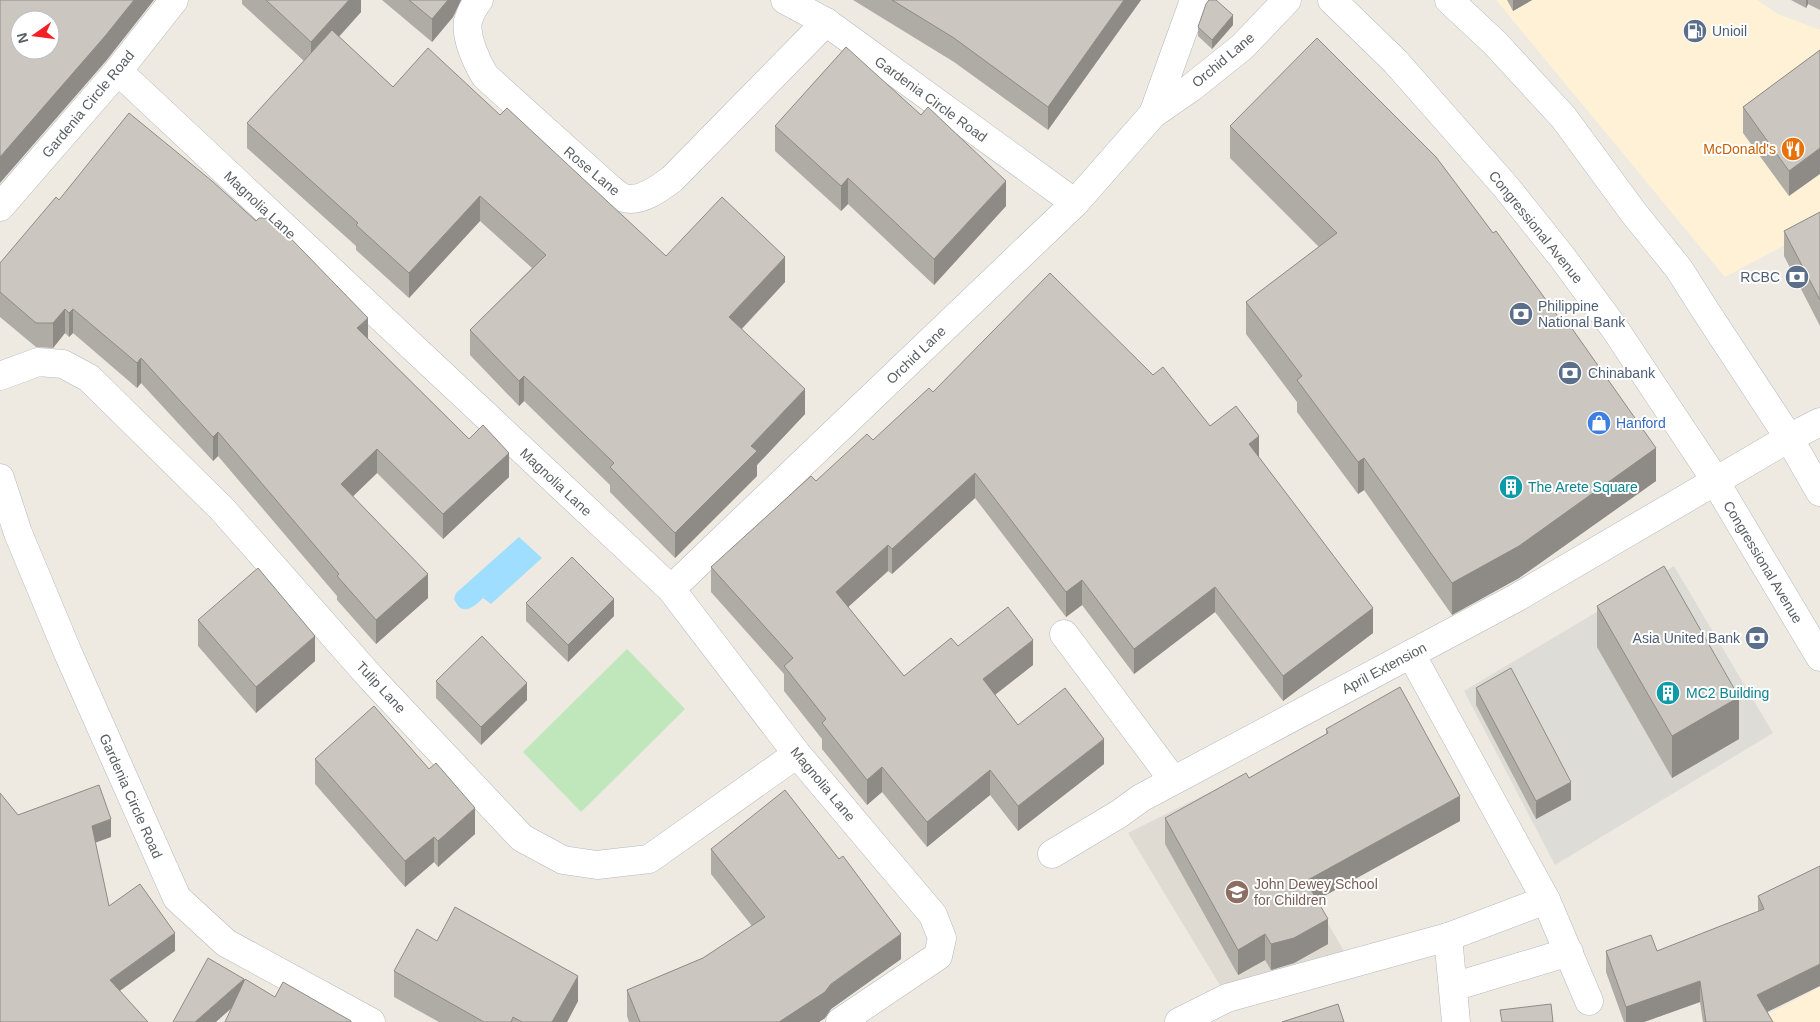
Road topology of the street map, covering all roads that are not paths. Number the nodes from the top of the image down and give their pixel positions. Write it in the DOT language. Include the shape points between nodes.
graph roads {
  1 [pos="174,0"];
  2 [pos="479,0"];
  3 [pos="785,0"];
  4 [pos="1196,0"];
  5 [pos="1287,0"];
  6 [pos="1332,0"];
  7 [pos="1449,0"];
  8 [pos="826,22"];
  9 [pos="118,71"];
  10 [pos="1153,114"];
  11 [pos="1074,203"];
  12 [pos="0,207"];
  13 [pos="0,376"];
  14 [pos="1820,422"];
  15 [pos="1789,438"];
  16 [pos="0,478"];
  17 [pos="1716,482"];
  18 [pos="1820,492"];
  19 [pos="671,590"];
  20 [pos="1064,634"];
  21 [pos="1411,654"];
  22 [pos="1820,657"];
  23 [pos="797,754"];
  24 [pos="1172,780"];
  25 [pos="1052,854"];
  26 [pos="1546,900"];
  27 [pos="1448,937"];
  28 [pos="1569,952"];
  29 [pos="1453,987"];
  30 [pos="1589,1001"];
  31 [pos="371,1022"];
  32 [pos="840,1022"];
  33 [pos="1179,1022"];
  34 [pos="1456,1022"];
  1 -- 9 [label="street, Gardenia Circle Road"];
  2 -- 8 [label="street, Rose Lane" via="468,21 476,62 486,76 607,186 625,198 640,197 658,190 672,179"];
  3 -- 8 [label="street, Gardenia Circle Road"];
  4 -- 10 [label="street, Orchid Lane"];
  5 -- 10 [label="street, Orchid Lane" via="1242,47"];
  6 -- 17 [label="street, Congressional Avenue" via="1395,61 1506,187 1615,329"];
  7 -- 15 [label="street" via="1495,43 1564,118 1679,268"];
  8 -- 11 [label="street, Gardenia Circle Road"];
  9 -- 12 [label="street, Gardenia Circle Road"];
  9 -- 19 [label="street, Magnolia Lane"];
  10 -- 11 [label="street, Orchid Lane"];
  11 -- 19 [label="street, Orchid Lane"];
  13 -- 23 [label="street, Tulip Lane" via="38,362 63,364 89,378 222,509 372,679 522,838 563,860 597,864 649,859"];
  14 -- 15 [label="street, April Extension"];
  15 -- 17 [label="street, April Extension"];
  15 -- 18 [label="street"];
  16 -- 31 [label="street, Gardenia Circle Road" via="18,533 68,654 177,898 226,943"];
  17 -- 21 [label="street, April Extension" via="1516,598"];
  17 -- 22 [label="street, Congressional Avenue"];
  19 -- 23 [label="street, Magnolia Lane"];
  20 -- 24 [label="street"];
  21 -- 24 [label="street, April Extension"];
  21 -- 26 [label="street"];
  23 -- 32 [label="street, Magnolia Lane" via="932,914 942,938 938,956"];
  24 -- 25 [label="street, April Extension"];
  26 -- 27 [label="street"];
  26 -- 28 [label="street"];
  27 -- 29 [label="street"];
  27 -- 33 [label="street" via="1227,998"];
  28 -- 29 [label="street"];
  28 -- 30 [label="street"];
  29 -- 34 [label="street"];
}
